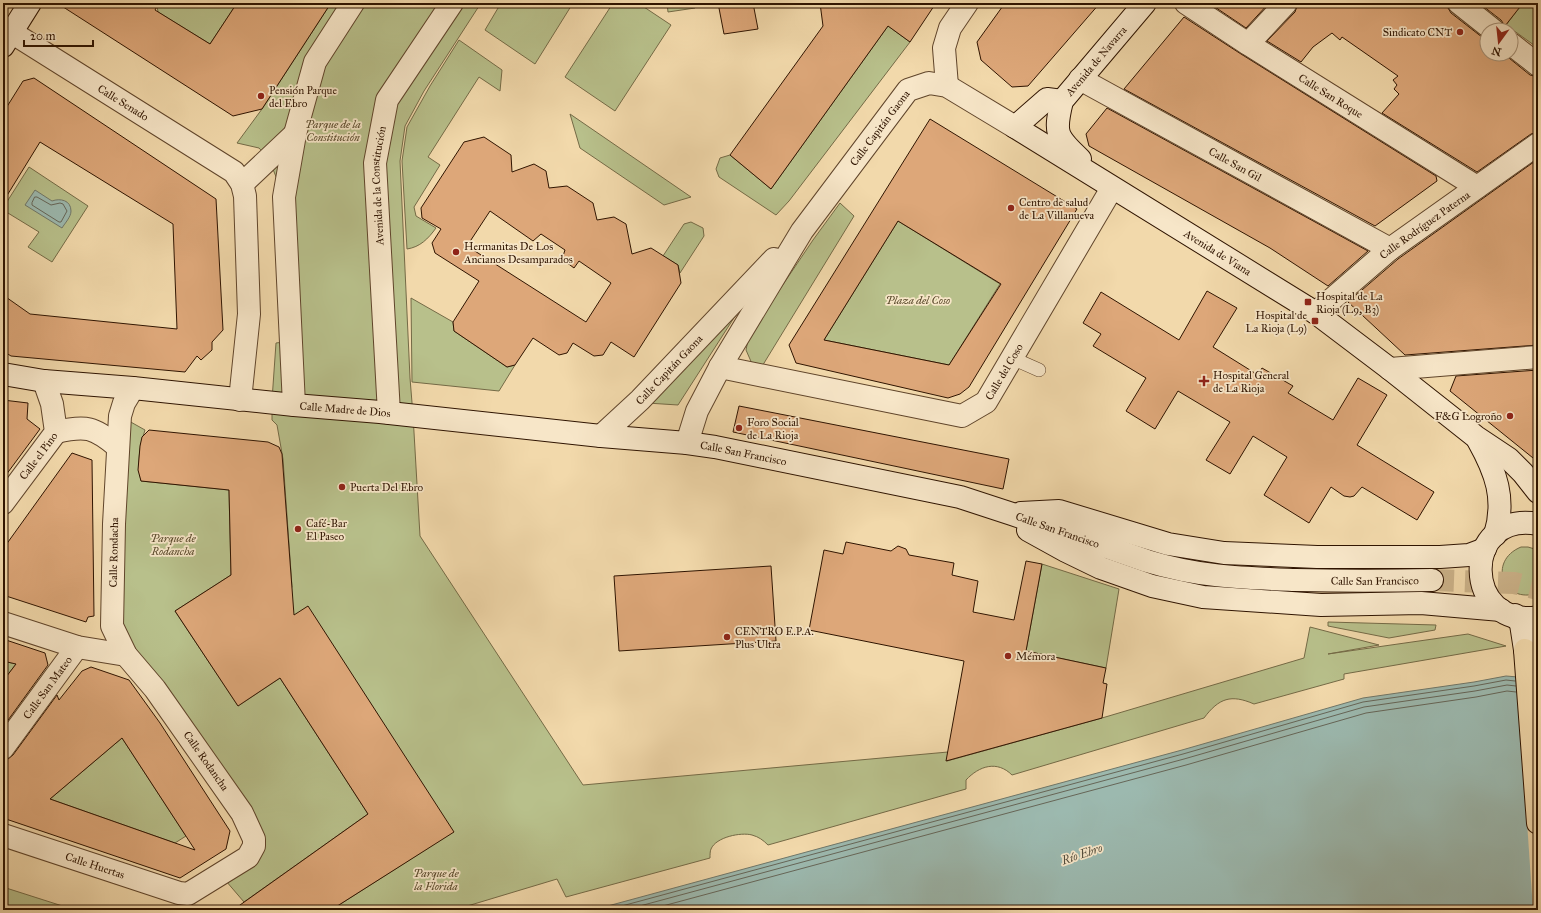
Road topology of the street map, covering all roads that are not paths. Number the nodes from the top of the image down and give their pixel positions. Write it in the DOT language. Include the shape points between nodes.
graph roads {
  1 [pos="30,3"];
  2 [pos="353,3"];
  3 [pos="452,3"];
  4 [pos="967,3"];
  5 [pos="1145,3"];
  6 [pos="1186,3"];
  7 [pos="1286,3"];
  8 [pos="1459,3"];
  9 [pos="1483,22"];
  10 [pos="6,35"];
  11 [pos="1248,44"];
  12 [pos="1519,50"];
  13 [pos="1538,65"];
  14 [pos="1080,79"];
  15 [pos="947,86"];
  16 [pos="1062,101"];
  17 [pos="1015,128"];
  18 [pos="295,134"];
  19 [pos="1538,144"];
  20 [pos="238,178"];
  21 [pos="1477,187"];
  22 [pos="1112,188"];
  23 [pos="802,231"];
  24 [pos="1390,248"];
  25 [pos="1316,313"];
  26 [pos="1538,357"];
  27 [pos="1012,358"];
  28 [pos="720,367"];
  29 [pos="1390,369"];
  30 [pos="1039,370"];
  31 [pos="3,374"];
  32 [pos="44,381"];
  33 [pos="133,388"];
  34 [pos="240,400"];
  35 [pos="294,405"];
  36 [pos="389,412"];
  37 [pos="56,432"];
  38 [pos="601,436"];
  39 [pos="1476,438"];
  40 [pos="687,443"];
  41 [pos="118,447"];
  42 [pos="1538,492"];
  43 [pos="3,503"];
  44 [pos="1012,514"];
  45 [pos="1538,524"];
  46 [pos="1490,542"];
  47 [pos="1432,580"];
  48 [pos="1508,613"];
  49 [pos="1538,617"];
  50 [pos="3,623"];
  51 [pos="1538,627"];
  52 [pos="1532,643"];
  53 [pos="77,647"];
  54 [pos="126,655"];
  55 [pos="3,748"];
  56 [pos="1538,823"];
  57 [pos="3,836"];
  58 [pos="188,894"];
  1 -- 10 [label="street"];
  2 -- 18 [label="street" via="315,62"];
  3 -- 36 [label="street, Avenida de la Constitución" via="387,100 375,163"];
  4 -- 15 [label="street" via="950,28 944,48"];
  5 -- 14 [label="street, Avenida de Navarra"];
  6 -- 11 [label="street, Calle San Roque"];
  7 -- 11 [label="street"];
  8 -- 9 [label="street"];
  10 -- 20 [label="street, Calle Senado"];
  11 -- 21 [label="street, Calle San Roque"];
  12 -- 13 [label="street"];
  14 -- 16 [label="street, Avenida de Navarra"];
  14 -- 24 [label="street, Calle San Gil"];
  15 -- 17 [label="street, Avenida de Viana"];
  15 -- 23 [label="street, Calle Capitán Gaona" via="929,83 908,90"];
  16 -- 17 [label="street, Avenida de Navarra" via="1047,98"];
  16 -- 22 [label="street, Avenida de Navarra" via="1058,132 1064,144"];
  17 -- 22 [label="street, Avenida de Viana"];
  18 -- 20 [label="street"];
  18 -- 35 [label="street" via="284,197"];
  19 -- 21 [label="street, Calle Rodríguez Paterna"];
  20 -- 34 [label="street" via="245,196 248,314"];
  21 -- 24 [label="street, Calle Rodríguez Paterna"];
  22 -- 25 [label="street, Avenida de Viana"];
  22 -- 27 [label="street, Calle del Coso"];
  23 -- 28 [label="street, Calle Capitán Gaona"];
  23 -- 38 [label="street, Calle Capitán Gaona" via="640,400"];
  24 -- 25 [label="street, Calle Rodríguez Paterna"];
  25 -- 29 [label="street, Avenida de Viana"];
  26 -- 29 [label="street"];
  27 -- 28 [label="street, Calle del Coso" via="986,402 962,416"];
  27 -- 30 [label="lane"];
  28 -- 40 [label="street, Calle Capitán Gaona" via="697,411"];
  29 -- 39 [label="street, Avenida de Viana"];
  31 -- 32 [label="street, Calle Madre de Dios"];
  32 -- 33 [label="street, Calle Madre de Dios"];
  32 -- 37 [label="street, Calle el Pino" via="52,404"];
  33 -- 34 [label="street, Calle Madre de Dios"];
  33 -- 41 [label="street, Calle Rondacha" via="120,416"];
  34 -- 35 [label="street, Calle Madre de Dios"];
  35 -- 36 [label="street, Calle Madre de Dios"];
  36 -- 38 [label="street, Calle Madre de Dios"];
  37 -- 41 [label="street" via="85,428 103,435"];
  37 -- 43 [label="street, Calle el Pino"];
  38 -- 40 [label="street, Calle Madre de Dios"];
  39 -- 42 [label="street, Avenida de Viana" via="1508,459"];
  39 -- 46 [label="street, Avenida de Viana" via="1494,471 1500,502 1498,524"];
  40 -- 44 [label="street, Calle San Francisco" via="960,497"];
  41 -- 54 [label="street, Calle Rondacha" via="112,626"];
  44 -- 46 [label="street" via="1059,511 1168,544 1224,553 1317,557 1440,557 1469,555"];
  44 -- 47 [label="street, Calle San Francisco" via="1147,561 1196,573 1243,578 1334,581"];
  44 -- 48 [label="street" via="1025,528 1038,536 1101,568 1152,586 1203,597 1321,604 1421,603"];
  45 -- 46 [label="street" via="1512,525 1503,529"];
  46 -- 48 [label="street, Avenida de Viana" via="1480,567 1482,586 1491,601"];
  48 -- 49 [label="street" via="1529,618"];
  48 -- 52 [label="street" via="1521,624"];
  50 -- 53 [label="street"];
  51 -- 52 [label="street"];
  52 -- 56 [label="main road"];
  53 -- 54 [label="street"];
  53 -- 55 [label="street, Calle San Mateo"];
  54 -- 58 [label="street, Calle Rodancha" via="155,690 242,812 254,839 254,846 248,857"];
  57 -- 58 [label="street, Calle Huertas"];
}
